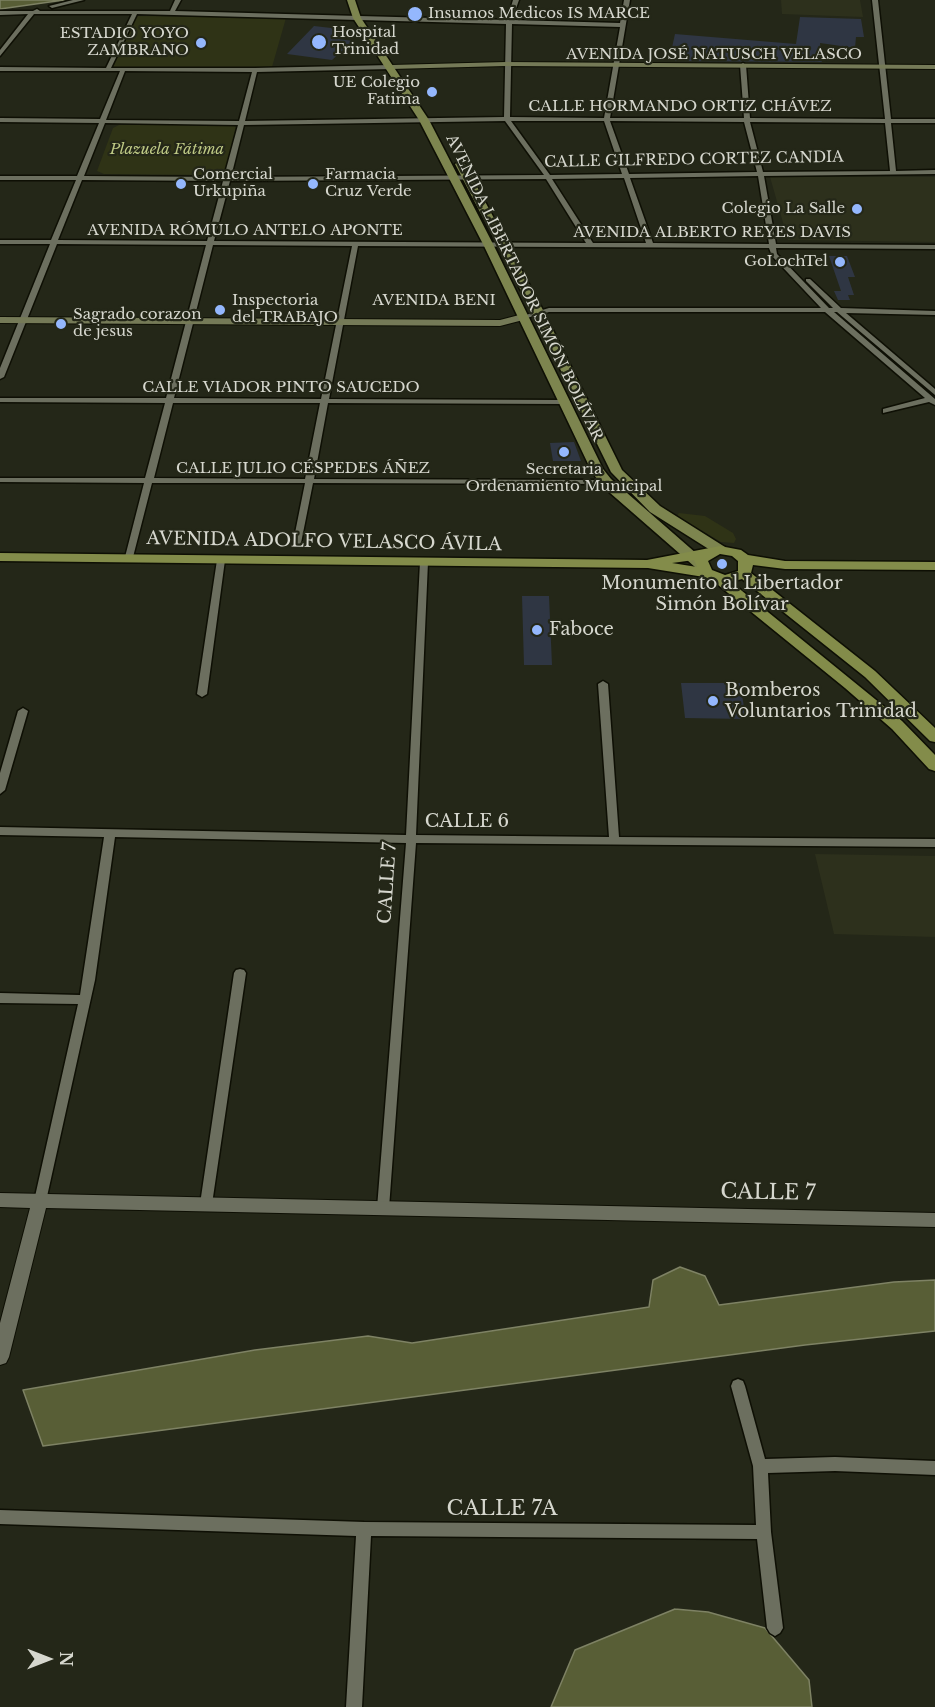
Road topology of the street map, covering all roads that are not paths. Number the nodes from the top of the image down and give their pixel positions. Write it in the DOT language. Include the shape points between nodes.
graph roads {
  1 [pos="81,0"];
  2 [pos="178,0"];
  3 [pos="351,0"];
  4 [pos="363,0"];
  5 [pos="516,0"];
  6 [pos="627,0"];
  7 [pos="875,0"];
  8 [pos="35,11"];
  9 [pos="135,12"];
  10 [pos="0,13"];
  11 [pos="172,13"];
  12 [pos="363,18"];
  13 [pos="509,22"];
  14 [pos="621,25"];
  15 [pos="0,54"];
  16 [pos="506,65"];
  17 [pos="615,66"];
  18 [pos="391,67"];
  19 [pos="404,67"];
  20 [pos="743,67"];
  21 [pos="881,68"];
  22 [pos="935,68"];
  23 [pos="0,69"];
  24 [pos="108,69"];
  25 [pos="123,70"];
  26 [pos="255,70"];
  27 [pos="507,118"];
  28 [pos="0,120"];
  29 [pos="430,120"];
  30 [pos="607,120"];
  31 [pos="747,120"];
  32 [pos="885,120"];
  33 [pos="935,121"];
  34 [pos="104,122"];
  35 [pos="241,123"];
  36 [pos="893,171"];
  37 [pos="760,172"];
  38 [pos="935,172"];
  39 [pos="625,173"];
  40 [pos="547,175"];
  41 [pos="466,176"];
  42 [pos="453,177"];
  43 [pos="0,178"];
  44 [pos="79,178"];
  45 [pos="228,178"];
  46 [pos="0,242"];
  47 [pos="53,243"];
  48 [pos="211,244"];
  49 [pos="355,246"];
  50 [pos="489,246"];
  51 [pos="504,246"];
  52 [pos="591,246"];
  53 [pos="650,246"];
  54 [pos="773,247"];
  55 [pos="935,247"];
  56 [pos="827,310"];
  57 [pos="840,311"];
  58 [pos="538,312"];
  59 [pos="935,313"];
  60 [pos="0,314"];
  61 [pos="24,317"];
  62 [pos="523,317"];
  63 [pos="191,318"];
  64 [pos="341,319"];
  65 [pos="0,320"];
  66 [pos="0,377"];
  67 [pos="933,398"];
  68 [pos="0,400"];
  69 [pos="171,401"];
  70 [pos="562,402"];
  71 [pos="322,403"];
  72 [pos="886,411"];
  73 [pos="0,480"];
  74 [pos="150,482"];
  75 [pos="308,483"];
  76 [pos="606,483"];
  77 [pos="297,543"];
  78 [pos="0,556"];
  79 [pos="129,557"];
  80 [pos="221,560"];
  81 [pos="424,562"];
  82 [pos="707,562"];
  83 [pos="648,564"];
  84 [pos="785,565"];
  85 [pos="935,566"];
  86 [pos="745,568"];
  87 [pos="774,597"];
  88 [pos="603,684"];
  89 [pos="202,694"];
  90 [pos="23,711"];
  91 [pos="935,738"];
  92 [pos="935,765"];
  93 [pos="0,790"];
  94 [pos="0,831"];
  95 [pos="110,833"];
  96 [pos="411,838"];
  97 [pos="614,838"];
  98 [pos="935,843"];
  99 [pos="240,973"];
  100 [pos="0,998"];
  101 [pos="84,1000"];
  102 [pos="0,1200"];
  103 [pos="40,1201"];
  104 [pos="206,1204"];
  105 [pos="383,1208"];
  106 [pos="935,1220"];
  107 [pos="0,1357"];
  108 [pos="738,1386"];
  109 [pos="760,1466"];
  110 [pos="935,1468"];
  111 [pos="0,1517"];
  112 [pos="364,1529"];
  113 [pos="764,1532"];
  114 [pos="775,1628"];
  115 [pos="354,1707"];
  1 -- 8 [label="street"];
  2 -- 11 [label="street"];
  3 -- 12 [label="main road, AVENIDA LIBERTADOR SIMÓN BOLÍVAR"];
  4 -- 12 [label="main road, AVENIDA LIBERTADOR SIMÓN BOLÍVAR"];
  5 -- 13 [label="street"];
  6 -- 14 [label="street"];
  7 -- 21 [label="street"];
  8 -- 9 [label="street"];
  8 -- 10 [label="street"];
  8 -- 15 [label="street"];
  9 -- 11 [label="street"];
  9 -- 24 [label="street"];
  11 -- 12 [label="street"];
  12 -- 13 [label="street"];
  12 -- 18 [label="main road, AVENIDA LIBERTADOR SIMÓN BOLÍVAR"];
  12 -- 19 [label="main road, AVENIDA LIBERTADOR SIMÓN BOLÍVAR"];
  13 -- 14 [label="street"];
  13 -- 16 [label="street"];
  14 -- 17 [label="street"];
  16 -- 17 [label="main road, AVENIDA JOSÉ NATUSCH VELASCO"];
  16 -- 19 [label="main road, AVENIDA JOSÉ NATUSCH VELASCO"];
  16 -- 27 [label="street"];
  17 -- 20 [label="main road, AVENIDA JOSÉ NATUSCH VELASCO"];
  17 -- 30 [label="street"];
  18 -- 19 [label="main road, AVENIDA JOSÉ NATUSCH VELASCO"];
  18 -- 26 [label="street"];
  18 -- 29 [label="main road, AVENIDA LIBERTADOR SIMÓN BOLÍVAR"];
  19 -- 29 [label="main road, AVENIDA LIBERTADOR SIMÓN BOLÍVAR"];
  20 -- 21 [label="main road, AVENIDA JOSÉ NATUSCH VELASCO"];
  20 -- 31 [label="street"];
  21 -- 22 [label="main road, AVENIDA JOSÉ NATUSCH VELASCO"];
  21 -- 32 [label="street"];
  23 -- 24 [label="street"];
  24 -- 25 [label="street"];
  25 -- 26 [label="street"];
  25 -- 34 [label="street"];
  26 -- 35 [label="street"];
  27 -- 29 [label="street, CALLE HORMANDO ORTIZ CHÁVEZ"];
  27 -- 30 [label="street, CALLE HORMANDO ORTIZ CHÁVEZ"];
  27 -- 40 [label="street"];
  28 -- 34 [label="street, CALLE HORMANDO ORTIZ CHÁVEZ"];
  29 -- 35 [label="street, CALLE HORMANDO ORTIZ CHÁVEZ"];
  29 -- 41 [label="main road, AVENIDA LIBERTADOR SIMÓN BOLÍVAR"];
  29 -- 42 [label="main road, AVENIDA LIBERTADOR SIMÓN BOLÍVAR"];
  30 -- 31 [label="street, CALLE HORMANDO ORTIZ CHÁVEZ"];
  30 -- 39 [label="street"];
  31 -- 32 [label="street, CALLE HORMANDO ORTIZ CHÁVEZ"];
  31 -- 37 [label="street"];
  32 -- 33 [label="street, CALLE HORMANDO ORTIZ CHÁVEZ"];
  32 -- 36 [label="street"];
  34 -- 35 [label="street, CALLE HORMANDO ORTIZ CHÁVEZ"];
  34 -- 44 [label="street"];
  35 -- 45 [label="street"];
  36 -- 37 [label="street, CALLE GILFREDO CORTEZ CANDIA"];
  36 -- 38 [label="street, CALLE GILFREDO CORTEZ CANDIA"];
  37 -- 39 [label="street, CALLE GILFREDO CORTEZ CANDIA"];
  37 -- 54 [label="street"];
  39 -- 40 [label="street, CALLE GILFREDO CORTEZ CANDIA"];
  39 -- 53 [label="street"];
  40 -- 41 [label="street, CALLE GILFREDO CORTEZ CANDIA"];
  40 -- 52 [label="street"];
  41 -- 42 [label="street, CALLE GILFREDO CORTEZ CANDIA"];
  41 -- 51 [label="main road, AVENIDA LIBERTADOR SIMÓN BOLÍVAR"];
  42 -- 45 [label="street, CALLE GILFREDO CORTEZ CANDIA"];
  42 -- 50 [label="main road, AVENIDA LIBERTADOR SIMÓN BOLÍVAR"];
  43 -- 44 [label="street, CALLE GILFREDO CORTEZ CANDIA"];
  44 -- 45 [label="street, CALLE GILFREDO CORTEZ CANDIA"];
  44 -- 47 [label="street"];
  45 -- 48 [label="street"];
  46 -- 47 [label="street, AVENIDA RÓMULO ANTELO APONTE"];
  47 -- 48 [label="street, AVENIDA RÓMULO ANTELO APONTE"];
  47 -- 61 [label="street"];
  48 -- 49 [label="street, AVENIDA RÓMULO ANTELO APONTE"];
  48 -- 63 [label="street"];
  49 -- 50 [label="street, AVENIDA RÓMULO ANTELO APONTE"];
  49 -- 64 [label="street"];
  50 -- 51 [label="street, AVENIDA ALBERTO REYES DAVIS"];
  50 -- 62 [label="main road, AVENIDA LIBERTADOR SIMÓN BOLÍVAR"];
  51 -- 52 [label="street, AVENIDA ALBERTO REYES DAVIS"];
  51 -- 58 [label="main road, AVENIDA LIBERTADOR SIMÓN BOLÍVAR"];
  52 -- 53 [label="street, AVENIDA ALBERTO REYES DAVIS"];
  53 -- 54 [label="street, AVENIDA ALBERTO REYES DAVIS"];
  54 -- 55 [label="street, AVENIDA ALBERTO REYES DAVIS"];
  54 -- 56 [label="street" via="774,255"];
  54 -- 57 [label="street"];
  56 -- 57 [label="street"];
  56 -- 58 [label="street"];
  56 -- 67 [label="street"];
  57 -- 59 [label="street"];
  57 -- 67 [label="street"];
  58 -- 62 [label="street"];
  58 -- 82 [label="main road, AVENIDA LIBERTADOR SIMÓN BOLÍVAR" via="617,472"];
  60 -- 61 [label="main road, AVENIDA BENI"];
  61 -- 63 [label="main road, AVENIDA BENI"];
  61 -- 65 [label="main road, AVENIDA BENI"];
  61 -- 66 [label="street"];
  62 -- 64 [label="main road, AVENIDA BENI" via="500,322"];
  62 -- 70 [label="main road, AVENIDA LIBERTADOR SIMÓN BOLÍVAR"];
  63 -- 64 [label="main road, AVENIDA BENI"];
  63 -- 69 [label="street"];
  64 -- 71 [label="street"];
  67 -- 72 [label="street"];
  68 -- 69 [label="street, CALLE VIADOR PINTO SAUCEDO"];
  69 -- 71 [label="street, CALLE VIADOR PINTO SAUCEDO"];
  69 -- 74 [label="street"];
  70 -- 71 [label="street, CALLE VIADOR PINTO SAUCEDO"];
  70 -- 76 [label="main road, AVENIDA LIBERTADOR SIMÓN BOLÍVAR"];
  71 -- 75 [label="street"];
  73 -- 74 [label="street, CALLE JULIO CÉSPEDES ÁÑEZ"];
  74 -- 75 [label="street, CALLE JULIO CÉSPEDES ÁÑEZ"];
  74 -- 79 [label="street"];
  75 -- 76 [label="street, CALLE JULIO CÉSPEDES ÁÑEZ"];
  75 -- 77 [label="street"];
  76 -- 82 [label="main road, AVENIDA LIBERTADOR SIMÓN BOLÍVAR"];
  78 -- 79 [label="highway, AVENIDA ADOLFO VELASCO ÁVILA"];
  79 -- 80 [label="highway, AVENIDA ADOLFO VELASCO ÁVILA"];
  80 -- 81 [label="highway, AVENIDA ADOLFO VELASCO ÁVILA"];
  80 -- 89 [label="street"];
  81 -- 83 [label="highway, AVENIDA ADOLFO VELASCO ÁVILA"];
  81 -- 96 [label="street, CALLE 7"];
  82 -- 83 [label="highway, AVENIDA ADOLFO VELASCO ÁVILA"];
  82 -- 83 [label="highway, AVENIDA ADOLFO VELASCO ÁVILA"];
  82 -- 86 [label="highway" via="732,579"];
  82 -- 86 [label="highway" via="736,553"];
  82 -- 92 [label="highway" via="897,725"];
  84 -- 85 [label="highway"];
  84 -- 86 [label="highway"];
  84 -- 87 [label="highway" via="771,576"];
  86 -- 87 [label="highway"];
  87 -- 91 [label="highway" via="870,674"];
  88 -- 97 [label="street"];
  90 -- 93 [label="street"];
  94 -- 95 [label="street, CALLE 6"];
  95 -- 96 [label="street, CALLE 6"];
  95 -- 101 [label="street"];
  96 -- 97 [label="street, CALLE 6"];
  96 -- 105 [label="street, CALLE 7"];
  97 -- 98 [label="street, CALLE 6"];
  99 -- 104 [label="street"];
  100 -- 101 [label="street"];
  101 -- 103 [label="street"];
  102 -- 103 [label="street, CALLE 7"];
  103 -- 104 [label="street, CALLE 7"];
  103 -- 107 [label="street"];
  104 -- 105 [label="street, CALLE 7"];
  105 -- 106 [label="street, CALLE 7"];
  108 -- 109 [label="street"];
  109 -- 110 [label="street"];
  109 -- 113 [label="street"];
  111 -- 112 [label="street, CALLE 7A"];
  112 -- 113 [label="street, CALLE 7A"];
  112 -- 115 [label="street"];
  113 -- 114 [label="street"];
}
